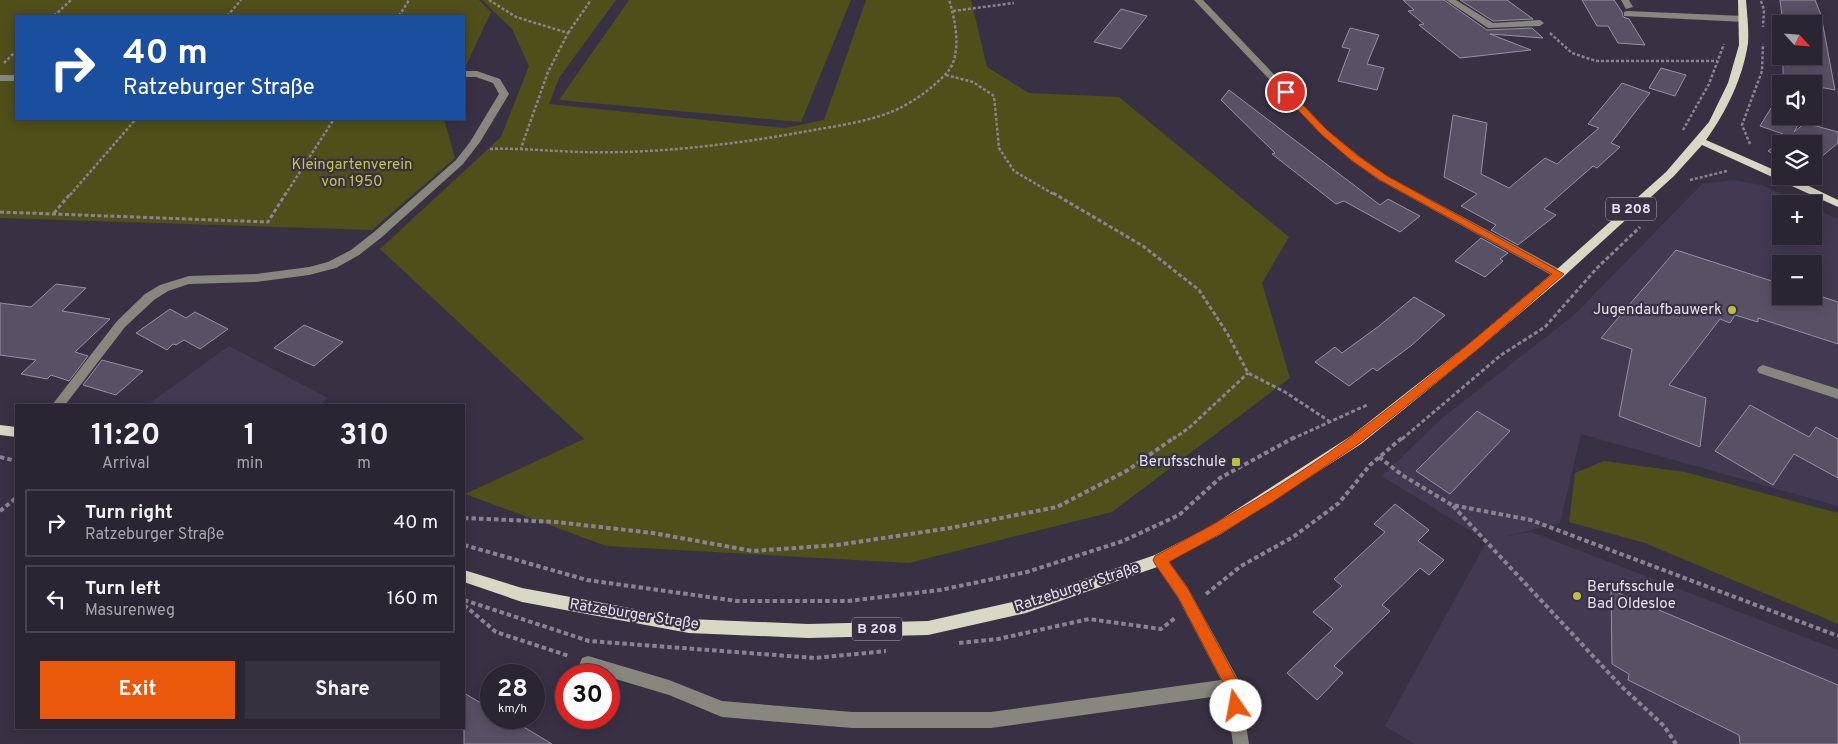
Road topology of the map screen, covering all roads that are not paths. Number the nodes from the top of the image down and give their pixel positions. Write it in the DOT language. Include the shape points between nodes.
graph roads {
  1 [pos="1198,0"];
  2 [pos="1450,0"];
  3 [pos="1742,0"];
  4 [pos="1627,7"];
  5 [pos="1744,19"];
  6 [pos="1540,23"];
  7 [pos="465,74"];
  8 [pos="0,78"];
  9 [pos="15,78"];
  10 [pos="1700,142"];
  11 [pos="1838,204"];
  12 [pos="1559,274"];
  13 [pos="1763,370"];
  14 [pos="1838,394"];
  15 [pos="59,404"];
  16 [pos="0,430"];
  17 [pos="15,432"];
  18 [pos="1160,560"];
  19 [pos="465,576"];
  20 [pos="588,662"];
  21 [pos="1233,686"];
  22 [pos="1241,744"];
  1 -- 12 [label="street" via="1324,132 1355,158 1392,183"];
  2 -- 6 [label="street" via="1491,26"];
  3 -- 5 [label="main road, Ratzeburger Straße / B 208"];
  4 -- 5 [label="street"];
  5 -- 10 [label="main road, Ratzeburger Straße / B 208" via="1738,70 1714,122"];
  7 -- 15 [label="street" via="477,74 497,81 504,94 470,149 396,218 354,252 332,264 262,278 185,280 164,288 145,299"];
  8 -- 9 [label="street"];
  10 -- 11 [label="main road"];
  10 -- 12 [label="main road, Ratzeburger Straße / B 208" via="1670,174"];
  12 -- 18 [label="main road, Ratzeburger Straße / B 208" via="1356,440 1216,530"];
  13 -- 14 [label="street"];
  16 -- 17 [label="main road"];
  18 -- 19 [label="main road, Ratzeburger Straße / B 208" via="1026,606 928,628 808,631 689,626 522,595"];
  18 -- 21 [label="street" via="1190,606"];
  20 -- 21 [label="street" via="722,708 852,720 991,720"];
  21 -- 22 [label="street"];
}
